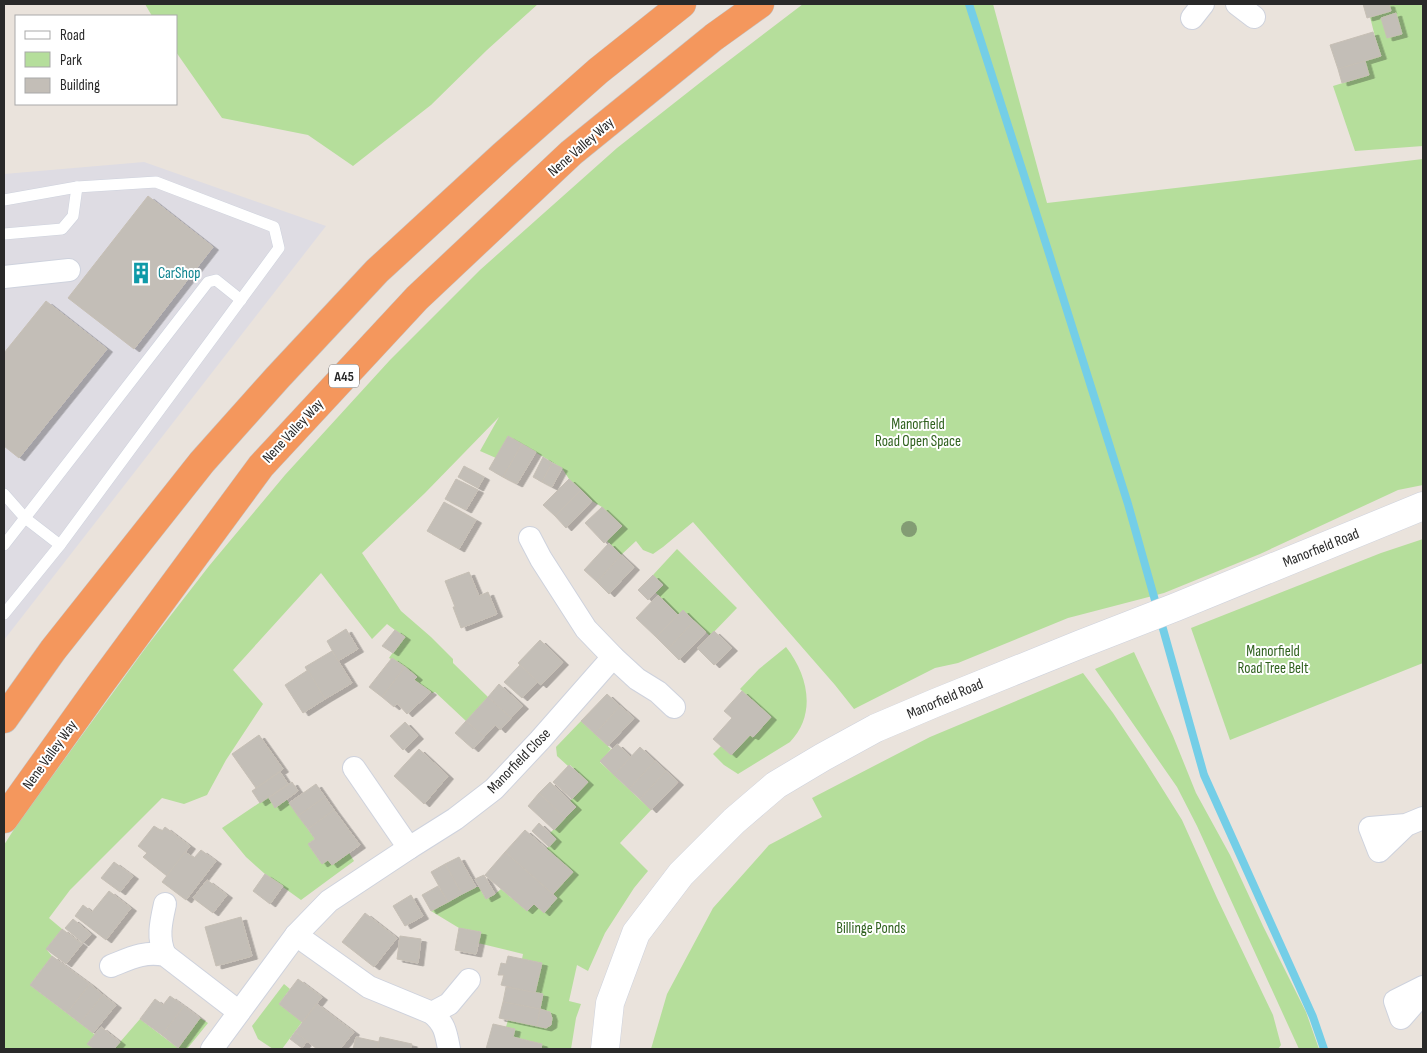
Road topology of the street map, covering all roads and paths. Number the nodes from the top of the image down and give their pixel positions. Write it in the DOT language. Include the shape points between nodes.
graph roads {
  1 [pos="682,4"];
  2 [pos="760,4"];
  3 [pos="77,186"];
  4 [pos="4,200"];
  5 [pos="4,234"];
  6 [pos="69,270"];
  7 [pos="4,277"];
  8 [pos="241,300"];
  9 [pos="4,494"];
  10 [pos="1423,506"];
  11 [pos="25,518"];
  12 [pos="530,538"];
  13 [pos="4,544"];
  14 [pos="60,545"];
  15 [pos="4,614"];
  16 [pos="613,657"];
  17 [pos="674,707"];
  18 [pos="4,719"];
  19 [pos="354,768"];
  20 [pos="4,819"];
  21 [pos="409,848"];
  22 [pos="165,904"];
  23 [pos="296,935"];
  24 [pos="165,955"];
  25 [pos="112,966"];
  26 [pos="469,980"];
  27 [pos="1423,987"];
  28 [pos="1423,993"];
  29 [pos="239,1012"];
  30 [pos="432,1013"];
  31 [pos="212,1049"];
  32 [pos="449,1049"];
  33 [pos="605,1049"];
  1 -- 18 [label="highway" via="598,71 377,271 202,462 53,650"];
  2 -- 20 [label="highway, Nene Valley Way / A45" via="714,37 572,153 417,298 261,466"];
  3 -- 4 [label="lane"];
  3 -- 5 [label="lane" via="73,216 62,229"];
  3 -- 8 [label="lane" via="156,182 274,227 280,248"];
  6 -- 7 [label="street"];
  8 -- 11 [label="lane" via="216,280 208,282"];
  8 -- 14 [label="lane"];
  9 -- 11 [label="lane"];
  10 -- 33 [label="street, Manorfield Road" via="935,702 876,728 776,785 681,874 636,934 610,1003"];
  11 -- 13 [label="lane"];
  11 -- 14 [label="lane"];
  12 -- 16 [label="street" via="586,629"];
  14 -- 15 [label="lane"];
  16 -- 17 [label="street"];
  16 -- 21 [label="street, Manorfield Close" via="494,789 456,819"];
  19 -- 21 [label="street"];
  21 -- 23 [label="street, Manorfield Close" via="329,901"];
  22 -- 24 [label="street" via="160,937"];
  23 -- 29 [label="street, Manorfield Close"];
  23 -- 30 [label="street" via="369,988"];
  24 -- 25 [label="street" via="144,954"];
  24 -- 29 [label="street"];
  26 -- 30 [label="street" via="449,1004"];
  27 -- 28 [label="street" via="1395,1001 1401,1018"];
  29 -- 31 [label="street, Manorfield Close"];
  30 -- 32 [label="street" via="440,1020"];
}
